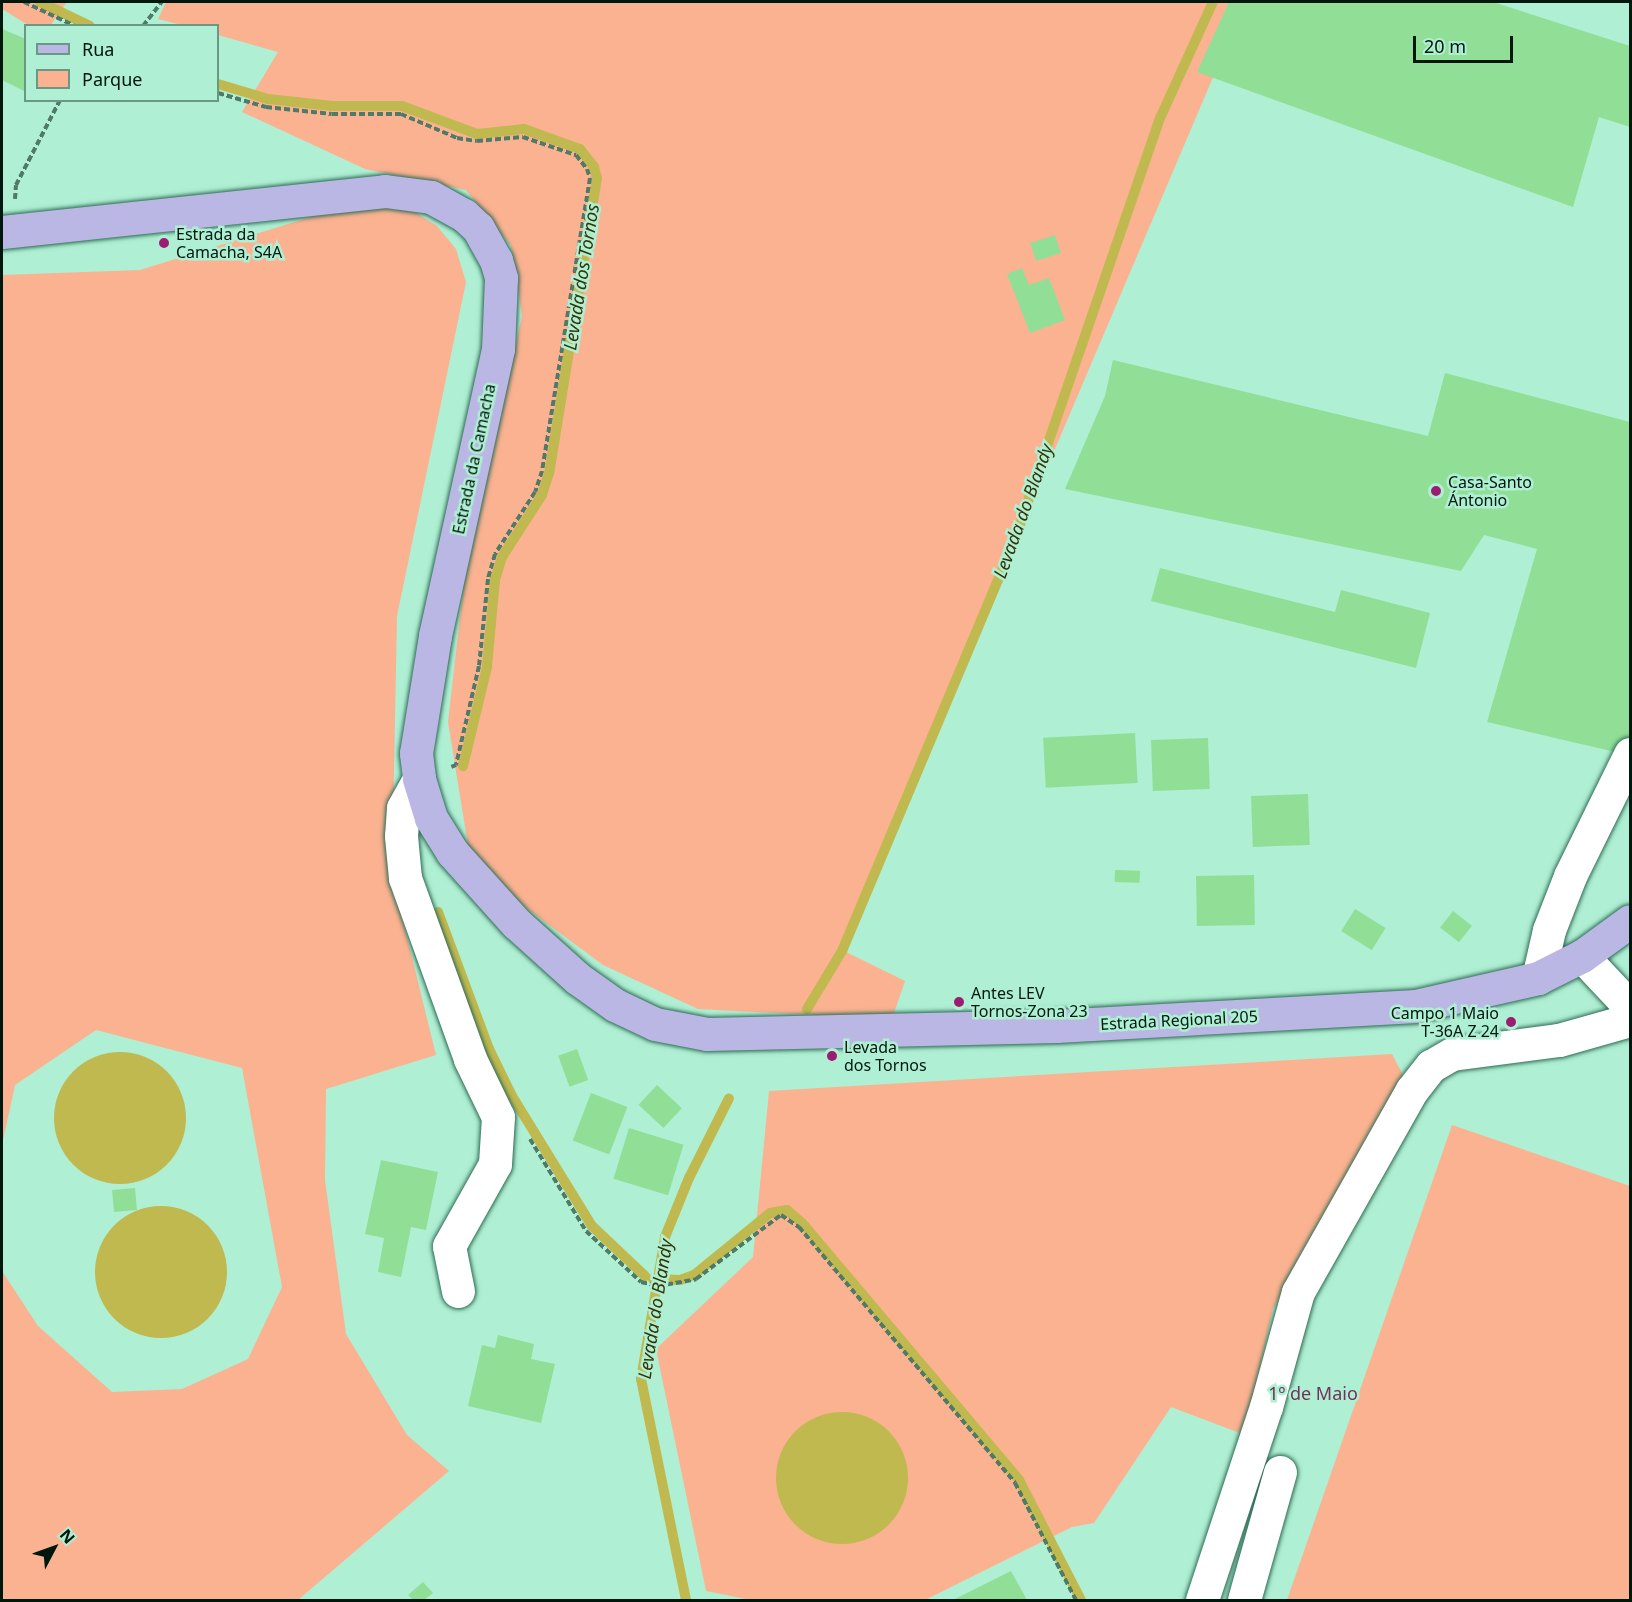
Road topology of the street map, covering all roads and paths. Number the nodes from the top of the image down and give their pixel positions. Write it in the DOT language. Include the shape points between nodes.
graph roads {
  1 [pos="24,2"];
  2 [pos="162,2"];
  3 [pos="71,24"];
  4 [pos="145,24"];
  5 [pos="59,102"];
  6 [pos="7,232"];
  7 [pos="1630,754"];
  8 [pos="419,779"];
  9 [pos="1630,921"];
  10 [pos="1582,956"];
  11 [pos="1538,978"];
  12 [pos="1630,1007"];
  13 [pos="1630,1020"];
  14 [pos="707,1035"];
  15 [pos="498,1117"];
  16 [pos="458,1291"];
  17 [pos="1280,1472"];
  18 [pos="1076,1600"];
  19 [pos="1202,1600"];
  20 [pos="1244,1600"];
  1 -- 3 [label="path"];
  2 -- 4 [label="path"];
  5 -- 6 [label="path" via="16,185"];
  6 -- 8 [label="main road, Estrada da Camacha" via="385,191 431,197 449,205 478,228 501,278 498,350 435,636 416,753"];
  7 -- 11 [label="street" via="1570,876 1549,930"];
  8 -- 14 [label="main road, Estrada da Camacha" via="431,818 452,852 516,923 577,978 615,1005 655,1024"];
  8 -- 15 [label="street" via="403,808 400,836 405,878 470,1059"];
  9 -- 10 [label="main road, Estrada Regional 205"];
  10 -- 11 [label="main road, Estrada Regional 205"];
  10 -- 12 [label="street"];
  11 -- 14 [label="main road, Estrada Regional 205" via="1415,1006 1267,1016"];
  13 -- 19 [label="street" via="1559,1041 1452,1054 1431,1066 1413,1090 1298,1292 1266,1407"];
  15 -- 16 [label="street" via="495,1164 449,1246"];
  15 -- 18 [label="path" via="522,1126 586,1231 631,1276 658,1286 696,1279 773,1218 785,1215 1015,1483"];
  17 -- 20 [label="street"];
}
